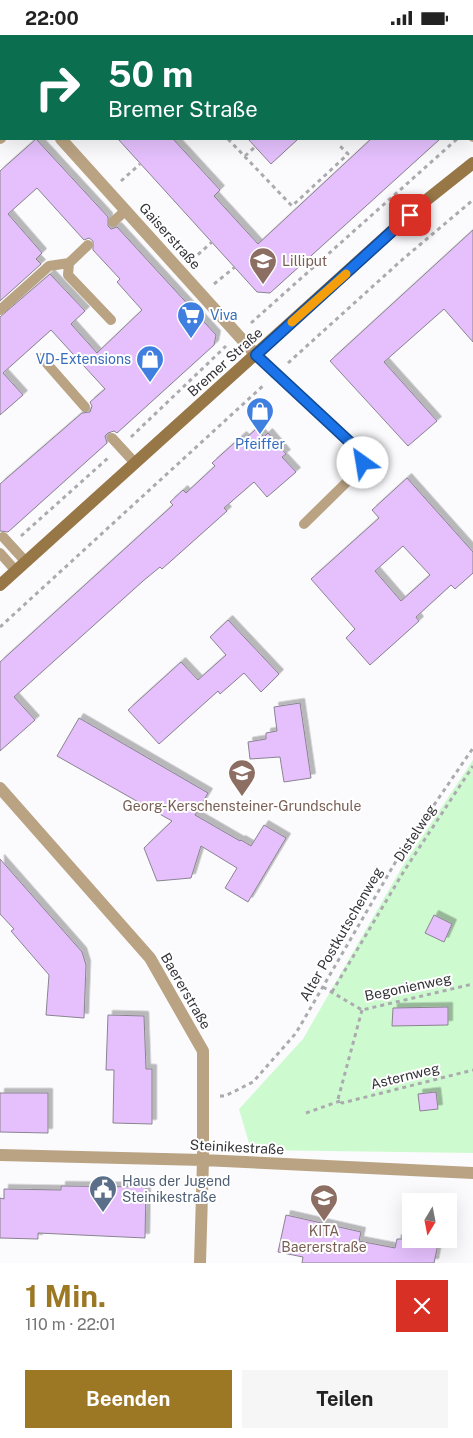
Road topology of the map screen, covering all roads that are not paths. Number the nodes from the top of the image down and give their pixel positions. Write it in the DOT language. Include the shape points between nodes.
graph roads {
  1 [pos="62,140"];
  2 [pos="473,163"];
  3 [pos="126,210"];
  4 [pos="113,222"];
  5 [pos="88,245"];
  6 [pos="69,263"];
  7 [pos="0,310"];
  8 [pos="111,320"];
  9 [pos="256,355"];
  10 [pos="42,358"];
  11 [pos="85,407"];
  12 [pos="112,438"];
  13 [pos="136,463"];
  14 [pos="304,524"];
  15 [pos="3,537"];
  16 [pos="0,553"];
  17 [pos="26,562"];
  18 [pos="16,571"];
  19 [pos="0,585"];
  20 [pos="0,788"];
  21 [pos="0,1155"];
  22 [pos="203,1160"];
  23 [pos="473,1173"];
  24 [pos="200,1263"];
  1 -- 3 [label="street, Gaiserstraße"];
  2 -- 9 [label="main road, Bremer Straße" via="424,202"];
  3 -- 4 [label="lane"];
  3 -- 9 [label="street, Gaiserstraße"];
  5 -- 6 [label="lane"];
  6 -- 7 [label="lane" via="49,266"];
  6 -- 8 [label="lane" via="68,275"];
  9 -- 13 [label="main road, Bremer Straße"];
  9 -- 14 [label="lane" via="354,446 362,458 358,471"];
  10 -- 11 [label="lane"];
  12 -- 13 [label="lane"];
  13 -- 17 [label="main road, Bremer Straße"];
  15 -- 17 [label="lane"];
  16 -- 18 [label="lane"];
  17 -- 18 [label="main road, Bremer Straße"];
  18 -- 19 [label="main road, Bremer Straße"];
  20 -- 22 [label="street, Baererstraße" via="150,959 204,1051"];
  21 -- 22 [label="street, Steinikestraße"];
  22 -- 23 [label="street, Steinikestraße"];
  22 -- 24 [label="street, Baererstraße"];
}
